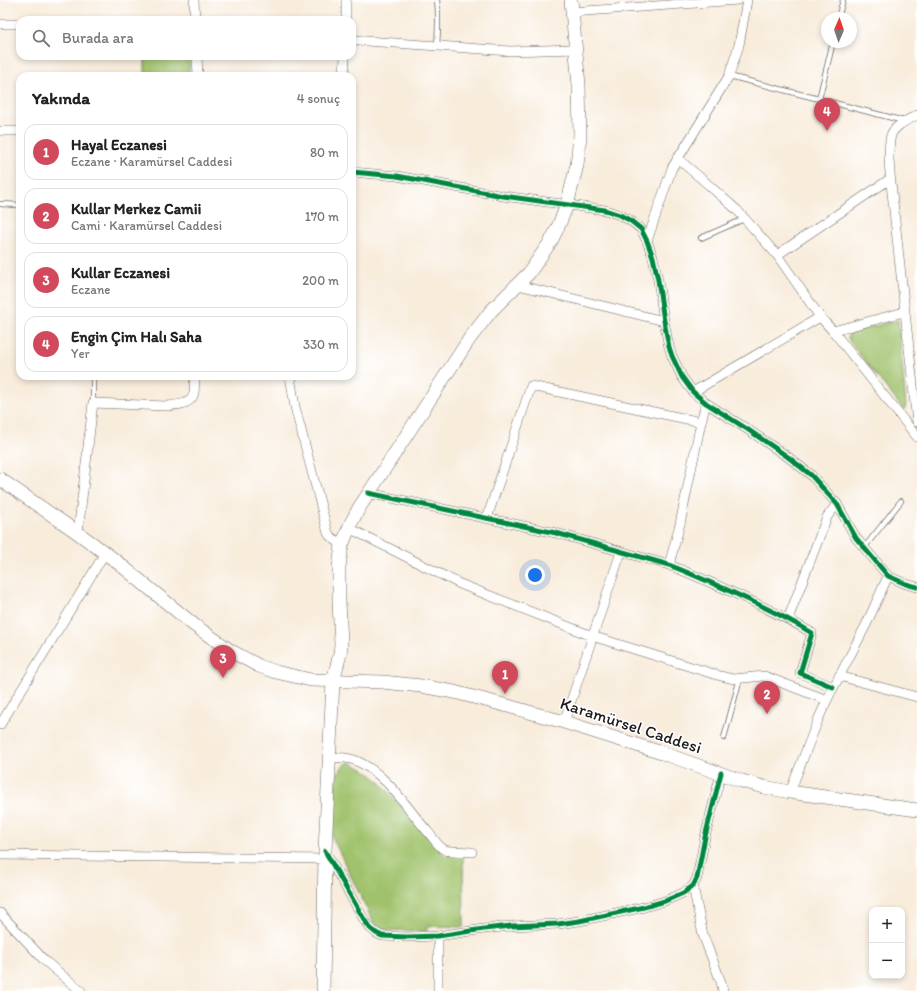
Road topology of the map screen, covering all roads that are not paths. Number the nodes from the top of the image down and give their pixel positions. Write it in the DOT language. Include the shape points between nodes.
graph roads {
  1 [pos="194,0"];
  2 [pos="346,0"];
  3 [pos="437,0"];
  4 [pos="738,0"];
  5 [pos="747,0"];
  6 [pos="843,0"];
  7 [pos="571,6"];
  8 [pos="840,12"];
  9 [pos="195,16"];
  10 [pos="346,16"];
  11 [pos="2,24"];
  12 [pos="16,24"];
  13 [pos="356,40"];
  14 [pos="438,46"];
  15 [pos="832,48"];
  16 [pos="576,49"];
  17 [pos="197,60"];
  18 [pos="345,60"];
  19 [pos="198,72"];
  20 [pos="344,72"];
  21 [pos="729,76"];
  22 [pos="819,99"];
  23 [pos="917,115"];
  24 [pos="906,121"];
  25 [pos="0,131"];
  26 [pos="16,131"];
  27 [pos="677,158"];
  28 [pos="356,172"];
  29 [pos="890,179"];
  30 [pos="0,204"];
  31 [pos="16,205"];
  32 [pos="567,205"];
  33 [pos="744,218"];
  34 [pos="701,238"];
  35 [pos="647,240"];
  36 [pos="777,256"];
  37 [pos="518,285"];
  38 [pos="904,312"];
  39 [pos="820,317"];
  40 [pos="664,321"];
  41 [pos="833,331"];
  42 [pos="94,380"];
  43 [pos="195,380"];
  44 [pos="291,380"];
  45 [pos="693,392"];
  46 [pos="93,403"];
  47 [pos="706,403"];
  48 [pos="701,422"];
  49 [pos="917,422"];
  50 [pos="917,437"];
  51 [pos="0,479"];
  52 [pos="368,493"];
  53 [pos="901,501"];
  54 [pos="837,504"];
  55 [pos="487,518"];
  56 [pos="349,528"];
  57 [pos="78,533"];
  58 [pos="342,545"];
  59 [pos="864,548"];
  60 [pos="621,552"];
  61 [pos="105,553"];
  62 [pos="669,565"];
  63 [pos="888,576"];
  64 [pos="917,587"];
  65 [pos="788,619"];
  66 [pos="592,636"];
  67 [pos="839,676"];
  68 [pos="740,678"];
  69 [pos="333,681"];
  70 [pos="833,687"];
  71 [pos="917,697"];
  72 [pos="827,700"];
  73 [pos="564,722"];
  74 [pos="0,725"];
  75 [pos="724,738"];
  76 [pos="330,757"];
  77 [pos="721,773"];
  78 [pos="790,792"];
  79 [pos="917,810"];
  80 [pos="472,852"];
  81 [pos="0,855"];
  82 [pos="325,855"];
  83 [pos="692,886"];
  84 [pos="0,913"];
  85 [pos="438,936"];
  86 [pos="81,991"];
  87 [pos="323,991"];
  88 [pos="438,991"];
  89 [pos="723,991"];
  1 -- 9 [label="street"];
  2 -- 10 [label="street"];
  3 -- 14 [label="lane"];
  4 -- 7 [label="street"];
  5 -- 21 [label="street" via="739,45"];
  6 -- 8 [label="lane"];
  7 -- 16 [label="main road"];
  11 -- 12 [label="street"];
  13 -- 14 [label="street"];
  14 -- 16 [label="street" via="510,50"];
  15 -- 22 [label="lane"];
  16 -- 32 [label="main road" via="579,142"];
  17 -- 19 [label="street"];
  18 -- 20 [label="street"];
  21 -- 22 [label="lane"];
  21 -- 27 [label="street"];
  22 -- 24 [label="lane"];
  23 -- 24 [label="street"];
  24 -- 29 [label="street" via="894,130 890,139"];
  25 -- 26 [label="street"];
  27 -- 33 [label="street"];
  27 -- 35 [label="street"];
  28 -- 32 [label="street" via="397,176"];
  29 -- 36 [label="street"];
  29 -- 38 [label="street"];
  30 -- 31 [label="lane"];
  32 -- 35 [label="street" via="605,210 620,215 641,230"];
  32 -- 37 [label="main road" via="551,241"];
  33 -- 34 [label="lane"];
  33 -- 36 [label="street"];
  35 -- 40 [label="street" via="658,280"];
  36 -- 39 [label="street"];
  37 -- 40 [label="street"];
  37 -- 52 [label="main road" via="491,311 470,338"];
  38 -- 41 [label="street"];
  38 -- 49 [label="street"];
  39 -- 41 [label="street"];
  39 -- 45 [label="street"];
  40 -- 45 [label="street" via="672,356"];
  41 -- 50 [label="street"];
  42 -- 46 [label="lane"];
  43 -- 46 [label="street" via="193,396 186,403 178,405"];
  44 -- 58 [label="street" via="294,407 328,532"];
  45 -- 47 [label="street"];
  46 -- 57 [label="street"];
  47 -- 48 [label="street"];
  47 -- 54 [label="street" via="788,457 811,475"];
  48 -- 55 [label="street" via="531,386"];
  48 -- 62 [label="street"];
  51 -- 57 [label="main road, Karamürsel Caddesi"];
  52 -- 55 [label="street"];
  52 -- 56 [label="main road"];
  53 -- 59 [label="lane"];
  54 -- 59 [label="street"];
  54 -- 65 [label="street" via="827,517"];
  55 -- 60 [label="street"];
  56 -- 58 [label="main road"];
  56 -- 66 [label="street" via="460,584"];
  57 -- 61 [label="main road, Karamürsel Caddesi"];
  58 -- 69 [label="main road" via="339,567 341,644"];
  59 -- 63 [label="street"];
  60 -- 62 [label="street"];
  60 -- 66 [label="street"];
  61 -- 69 [label="main road, Karamürsel Caddesi" via="194,625 231,651 260,666 293,677"];
  61 -- 74 [label="street"];
  62 -- 65 [label="street"];
  63 -- 64 [label="street"];
  63 -- 67 [label="street"];
  65 -- 70 [label="street" via="812,633 800,673"];
  66 -- 68 [label="street" via="717,675"];
  66 -- 73 [label="street"];
  67 -- 70 [label="street"];
  67 -- 71 [label="street"];
  68 -- 72 [label="street" via="764,676"];
  68 -- 75 [label="lane"];
  69 -- 73 [label="main road, Karamürsel Caddesi" via="421,686"];
  69 -- 76 [label="main road"];
  70 -- 72 [label="street"];
  72 -- 78 [label="street"];
  73 -- 77 [label="main road, Karamürsel Caddesi"];
  76 -- 80 [label="street" via="353,760 378,774 441,847 446,850"];
  76 -- 82 [label="main road"];
  77 -- 78 [label="main road, Karamürsel Caddesi" via="764,787"];
  77 -- 83 [label="street" via="697,878"];
  78 -- 79 [label="main road, Karamürsel Caddesi"];
  81 -- 82 [label="street"];
  82 -- 85 [label="street" via="365,921 376,933 392,937"];
  82 -- 87 [label="main road"];
  83 -- 85 [label="street" via="665,901 593,918"];
  83 -- 89 [label="street" via="703,935 722,982"];
  84 -- 86 [label="street" via="45,961"];
  85 -- 88 [label="street"];
}
